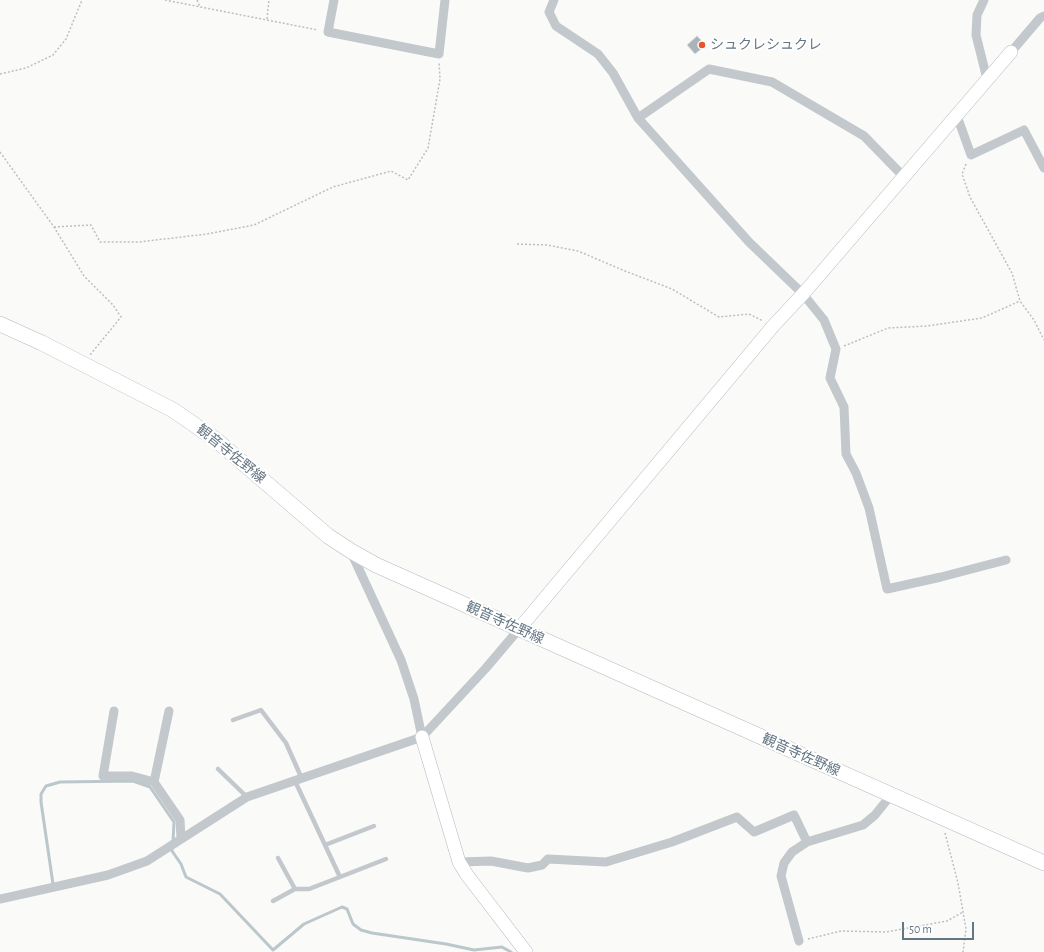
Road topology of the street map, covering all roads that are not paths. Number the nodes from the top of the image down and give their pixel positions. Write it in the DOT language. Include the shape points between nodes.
graph roads {
  1 [pos="334,0"];
  2 [pos="445,0"];
  3 [pos="554,0"];
  4 [pos="984,0"];
  5 [pos="1044,16"];
  6 [pos="1010,52"];
  7 [pos="987,79"];
  8 [pos="957,116"];
  9 [pos="638,118"];
  10 [pos="1044,168"];
  11 [pos="904,177"];
  12 [pos="803,294"];
  13 [pos="0,324"];
  14 [pos="351,551"];
  15 [pos="1006,560"];
  16 [pos="519,629"];
  17 [pos="114,711"];
  18 [pos="170,711"];
  19 [pos="233,720"];
  20 [pos="422,737"];
  21 [pos="218,769"];
  22 [pos="299,780"];
  23 [pos="154,782"];
  24 [pos="891,795"];
  25 [pos="248,797"];
  26 [pos="374,826"];
  27 [pos="181,838"];
  28 [pos="807,842"];
  29 [pos="325,845"];
  30 [pos="278,858"];
  31 [pos="386,859"];
  32 [pos="459,862"];
  33 [pos="1044,863"];
  34 [pos="340,877"];
  35 [pos="295,889"];
  36 [pos="0,899"];
  37 [pos="273,901"];
  38 [pos="799,941"];
  39 [pos="526,952"];
  1 -- 2 [label="street" via="328,32 439,54"];
  3 -- 9 [label="street" via="549,12 556,26 598,54 613,73"];
  4 -- 7 [label="street" via="977,16 976,35"];
  5 -- 6 [label="street"];
  6 -- 7 [label="street"];
  7 -- 8 [label="street"];
  8 -- 10 [label="street" via="971,155 1024,130"];
  8 -- 11 [label="street"];
  9 -- 11 [label="street" via="709,69 772,82 864,136"];
  9 -- 12 [label="street" via="749,242"];
  11 -- 12 [label="street"];
  12 -- 15 [label="street" via="824,320 836,349 830,378 844,407 846,454 869,508 887,589"];
  12 -- 16 [label="street" via="774,325"];
  13 -- 14 [label="main road, 観音寺佐野線" via="173,410 221,444 328,536"];
  14 -- 16 [label="main road, 観音寺佐野線" via="376,565"];
  14 -- 20 [label="street" via="401,660 414,699"];
  16 -- 20 [label="street"];
  16 -- 24 [label="main road, 観音寺佐野線"];
  17 -- 23 [label="street" via="103,776 132,776"];
  18 -- 23 [label="street"];
  19 -- 22 [label="lane" via="261,710 286,743"];
  20 -- 22 [label="street"];
  20 -- 32 [label="street"];
  21 -- 25 [label="lane"];
  22 -- 25 [label="street"];
  22 -- 29 [label="lane"];
  23 -- 27 [label="street" via="180,820"];
  24 -- 28 [label="street" via="863,825"];
  24 -- 33 [label="main road, 観音寺佐野線"];
  25 -- 27 [label="street"];
  26 -- 29 [label="lane"];
  27 -- 36 [label="street" via="147,861 108,875"];
  28 -- 32 [label="street" via="794,815 754,832 737,817 672,842 606,862 548,859 542,865 528,868 491,861"];
  28 -- 38 [label="street" via="792,852 784,863 781,876"];
  29 -- 34 [label="lane"];
  30 -- 35 [label="lane"];
  31 -- 34 [label="lane"];
  32 -- 39 [label="street"];
  34 -- 35 [label="lane" via="309,889"];
  35 -- 37 [label="lane"];
}
